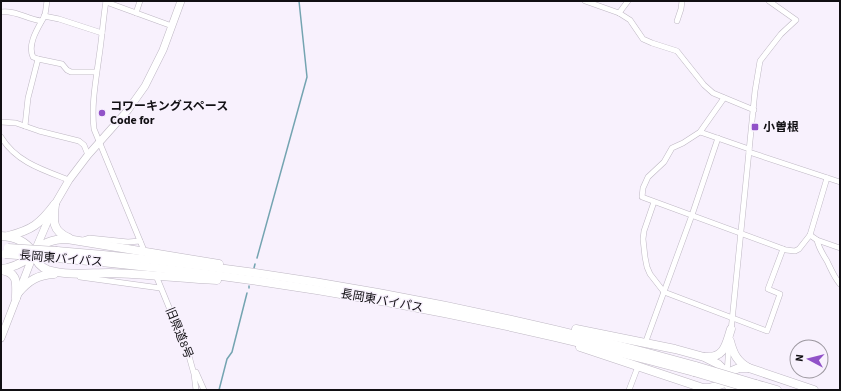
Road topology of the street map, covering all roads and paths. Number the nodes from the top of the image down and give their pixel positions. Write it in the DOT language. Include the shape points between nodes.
graph roads {
  1 [pos="46,1"];
  2 [pos="106,1"];
  3 [pos="140,1"];
  4 [pos="181,1"];
  5 [pos="585,1"];
  6 [pos="628,1"];
  7 [pos="682,1"];
  8 [pos="769,1"];
  9 [pos="1,12"];
  10 [pos="136,13"];
  11 [pos="619,13"];
  12 [pos="42,18"];
  13 [pos="677,21"];
  14 [pos="172,26"];
  15 [pos="102,33"];
  16 [pos="38,59"];
  17 [pos="96,72"];
  18 [pos="724,98"];
  19 [pos="754,110"];
  20 [pos="1,122"];
  21 [pos="25,126"];
  22 [pos="700,132"];
  23 [pos="1,137"];
  24 [pos="718,138"];
  25 [pos="99,142"];
  26 [pos="749,151"];
  27 [pos="88,155"];
  28 [pos="827,178"];
  29 [pos="69,180"];
  30 [pos="840,182"];
  31 [pos="654,202"];
  32 [pos="55,204"];
  33 [pos="692,215"];
  34 [pos="742,233"];
  35 [pos="810,235"];
  36 [pos="3,236"];
  37 [pos="78,240"];
  38 [pos="817,240"];
  39 [pos="140,241"];
  40 [pos="143,248"];
  41 [pos="840,248"];
  42 [pos="783,249"];
  43 [pos="4,251"];
  44 [pos="34,254"];
  45 [pos="57,255"];
  46 [pos="1,270"];
  47 [pos="71,274"];
  48 [pos="258,274"];
  49 [pos="157,278"];
  50 [pos="250,280"];
  51 [pos="840,284"];
  52 [pos="160,288"];
  53 [pos="664,292"];
  54 [pos="17,296"];
  55 [pos="467,310"];
  56 [pos="449,313"];
  57 [pos="732,318"];
  58 [pos="731,329"];
  59 [pos="1,338"];
  60 [pos="646,341"];
  61 [pos="730,341"];
  62 [pos="189,356"];
  63 [pos="704,357"];
  64 [pos="749,368"];
  65 [pos="637,369"];
  66 [pos="695,369"];
  67 [pos="727,373"];
  68 [pos="756,387"];
  69 [pos="728,388"];
  70 [pos="705,389"];
  71 [pos="196,390"];
  72 [pos="204,390"];
  73 [pos="629,390"];
  74 [pos="777,390"];
  75 [pos="814,390"];
  1 -- 12 [label="street"];
  2 -- 10 [label="street"];
  2 -- 15 [label="street"];
  3 -- 10 [label="street"];
  4 -- 14 [label="main road"];
  5 -- 11 [label="street"];
  6 -- 11 [label="street"];
  7 -- 13 [label="street"];
  8 -- 19 [label="street" via="796,20 781,34 760,61"];
  9 -- 12 [label="street" via="11,11 33,20"];
  10 -- 14 [label="street"];
  11 -- 18 [label="street" via="630,20 643,39 677,51 704,85"];
  12 -- 15 [label="street" via="59,19"];
  12 -- 16 [label="street" via="35,32 32,49 34,57"];
  14 -- 25 [label="main road" via="145,86 128,110"];
  15 -- 17 [label="street"];
  16 -- 17 [label="street" via="62,64 71,72"];
  16 -- 21 [label="street" via="28,98"];
  17 -- 25 [label="street" via="93,120"];
  18 -- 19 [label="street"];
  18 -- 22 [label="street"];
  19 -- 26 [label="street"];
  20 -- 21 [label="street"];
  21 -- 27 [label="street" via="82,142"];
  22 -- 24 [label="street"];
  22 -- 31 [label="street" via="672,148 664,162 648,178 642,197"];
  23 -- 29 [label="street" via="7,147 25,162"];
  24 -- 26 [label="street"];
  24 -- 33 [label="street"];
  25 -- 27 [label="main road"];
  25 -- 39 [label="street"];
  26 -- 28 [label="street"];
  26 -- 34 [label="street"];
  27 -- 29 [label="main road"];
  28 -- 30 [label="street"];
  28 -- 35 [label="street"];
  29 -- 32 [label="main road"];
  31 -- 33 [label="street"];
  31 -- 53 [label="street" via="643,239 647,267"];
  32 -- 36 [label="highway" via="32,228"];
  32 -- 37 [label="highway" via="56,229"];
  32 -- 44 [label="main road"];
  33 -- 34 [label="street"];
  33 -- 53 [label="street"];
  34 -- 42 [label="street"];
  34 -- 57 [label="street"];
  35 -- 38 [label="street"];
  35 -- 42 [label="street" via="795,251"];
  36 -- 44 [label="highway" via="17,238 28,244"];
  37 -- 39 [label="street" via="89,238"];
  37 -- 44 [label="highway" via="54,240 40,245"];
  37 -- 48 [label="highway" via="231,266"];
  38 -- 41 [label="street"];
  38 -- 51 [label="street" via="819,249"];
  39 -- 40 [label="street"];
  42 -- 57 [label="street" via="768,289 780,294 767,331"];
  43 -- 45 [label="highway, 長岡東バイパス, bridge"];
  44 -- 46 [label="highway" via="25,262"];
  44 -- 47 [label="highway" via="43,268"];
  44 -- 54 [label="main road"];
  45 -- 48 [label="highway, 長岡東バイパス" via="116,256"];
  45 -- 50 [label="highway, 長岡東バイパス"];
  46 -- 54 [label="highway" via="14,276"];
  47 -- 50 [label="highway" via="110,273 232,282"];
  47 -- 52 [label="street"];
  47 -- 54 [label="highway" via="47,274 36,277 25,285"];
  48 -- 55 [label="highway, 長岡東バイパス"];
  49 -- 52 [label="street, 旧県道8号"];
  50 -- 56 [label="highway, 長岡東バイパス" via="335,292"];
  52 -- 62 [label="street, 旧県道8号"];
  53 -- 57 [label="street"];
  53 -- 60 [label="street"];
  54 -- 59 [label="main road"];
  55 -- 63 [label="highway" via="623,338"];
  55 -- 66 [label="highway, 長岡東バイパス" via="603,341"];
  56 -- 66 [label="highway, 長岡東バイパス"];
  56 -- 70 [label="highway" via="597,352"];
  57 -- 58 [label="street"];
  58 -- 61 [label="street"];
  58 -- 63 [label="highway" via="723,350 719,354"];
  61 -- 64 [label="highway" via="739,361"];
  61 -- 67 [label="street"];
  62 -- 71 [label="street, 旧県道8号"];
  62 -- 72 [label="street"];
  63 -- 67 [label="highway" via="718,364"];
  64 -- 67 [label="highway" via="739,368"];
  64 -- 75 [label="highway"];
  65 -- 73 [label="street"];
  66 -- 68 [label="highway, 長岡東バイパス, bridge"];
  67 -- 69 [label="street"];
  68 -- 74 [label="highway, 長岡東バイパス"];
  69 -- 70 [label="highway"];
}
